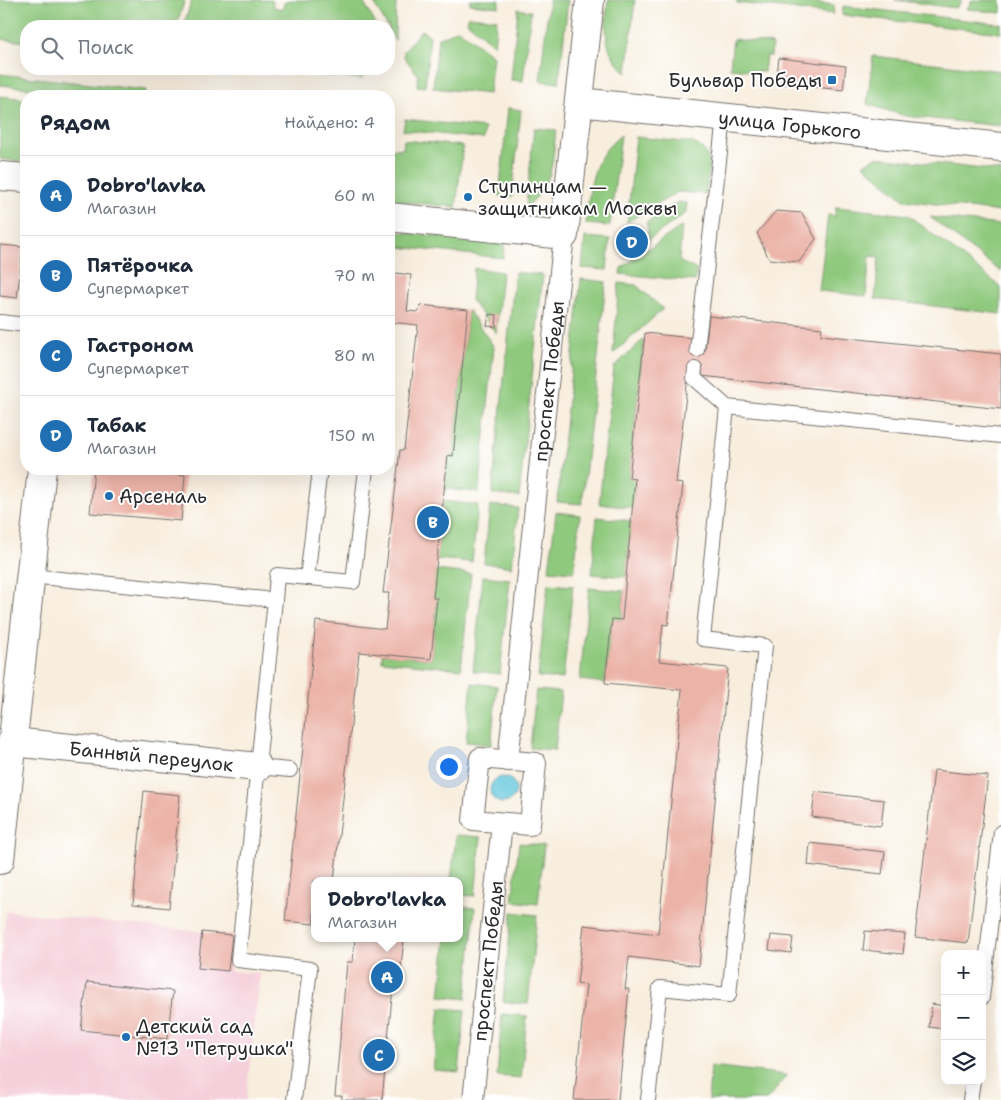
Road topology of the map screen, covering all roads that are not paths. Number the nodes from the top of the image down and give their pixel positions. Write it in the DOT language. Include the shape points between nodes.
graph roads {
  1 [pos="590,0"];
  2 [pos="579,102"];
  3 [pos="724,118"];
  4 [pos="1001,147"];
  5 [pos="0,176"];
  6 [pos="20,178"];
  7 [pos="395,218"];
  8 [pos="564,235"];
  9 [pos="0,322"];
  10 [pos="20,324"];
  11 [pos="697,350"];
  12 [pos="695,369"];
  13 [pos="727,407"];
  14 [pos="1001,436"];
  15 [pos="41,475"];
  16 [pos="319,475"];
  17 [pos="365,475"];
  18 [pos="30,576"];
  19 [pos="307,578"];
  20 [pos="275,600"];
  21 [pos="12,742"];
  22 [pos="508,761"];
  23 [pos="258,767"];
  24 [pos="5,770"];
  25 [pos="290,770"];
  26 [pos="502,823"];
  27 [pos="1001,832"];
  28 [pos="1000,859"];
  29 [pos="0,860"];
  30 [pos="982,995"];
  31 [pos="972,1085"];
  32 [pos="294,1100"];
  33 [pos="473,1100"];
  34 [pos="648,1100"];
  35 [pos="970,1100"];
  1 -- 2 [label="main road, проспект Победы"];
  2 -- 3 [label="main road, улица Горького"];
  2 -- 8 [label="main road, проспект Победы"];
  3 -- 4 [label="main road, улица Горького"];
  3 -- 11 [label="lane"];
  5 -- 6 [label="main road"];
  7 -- 8 [label="main road"];
  8 -- 22 [label="street, проспект Победы"];
  9 -- 10 [label="lane"];
  12 -- 13 [label="lane" via="694,378"];
  13 -- 14 [label="lane"];
  13 -- 34 [label="lane" via="703,639 765,646 729,995 660,988"];
  15 -- 18 [label="main road"];
  16 -- 19 [label="lane"];
  17 -- 19 [label="lane" via="353,582"];
  18 -- 20 [label="lane"];
  18 -- 21 [label="main road"];
  19 -- 20 [label="lane" via="277,575"];
  20 -- 23 [label="lane"];
  21 -- 23 [label="main road, Банный переулок"];
  21 -- 24 [label="main road"];
  22 -- 26 [label="street" via="536,763 530,825"];
  22 -- 26 [label="street" via="480,758 473,812 473,820"];
  23 -- 25 [label="lane, Банный переулок"];
  23 -- 32 [label="lane" via="238,960 310,969"];
  24 -- 29 [label="main road"];
  26 -- 33 [label="street, проспект Победы"];
  27 -- 28 [label="lane"];
  28 -- 30 [label="lane"];
  31 -- 35 [label="lane"];
}
